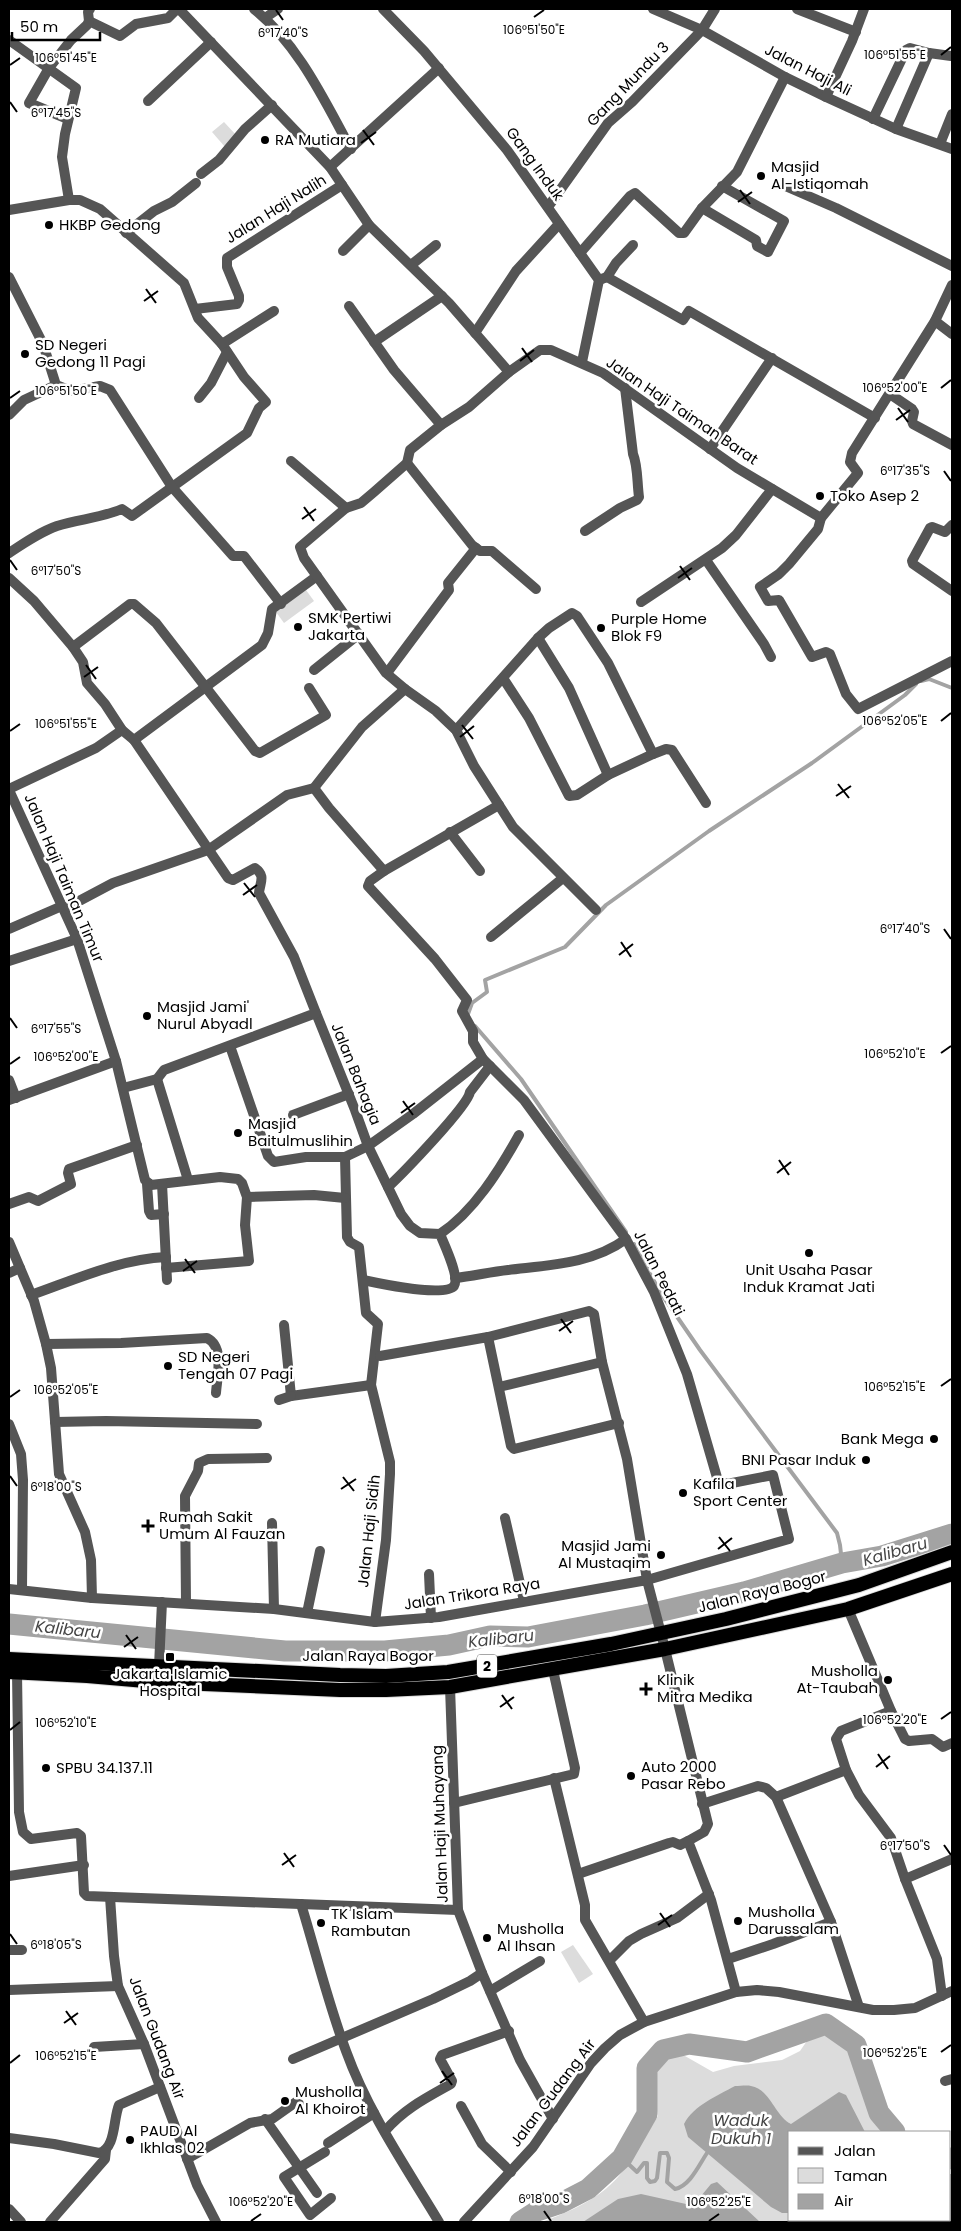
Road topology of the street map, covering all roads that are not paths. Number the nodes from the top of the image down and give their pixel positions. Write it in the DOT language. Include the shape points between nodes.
graph roads {
  1 [pos="90,9"];
  2 [pos="178,9"];
  3 [pos="254,9"];
  4 [pos="278,9"];
  5 [pos="383,9"];
  6 [pos="654,9"];
  7 [pos="715,9"];
  8 [pos="797,9"];
  9 [pos="864,9"];
  10 [pos="265,18"];
  11 [pos="89,21"];
  12 [pos="702,30"];
  13 [pos="856,32"];
  14 [pos="9,40"];
  15 [pos="211,42"];
  16 [pos="929,53"];
  17 [pos="951,56"];
  18 [pos="49,68"];
  19 [pos="439,68"];
  20 [pos="785,77"];
  21 [pos="826,97"];
  22 [pos="148,101"];
  23 [pos="272,105"];
  24 [pos="952,114"];
  25 [pos="873,118"];
  26 [pos="68,119"];
  27 [pos="896,129"];
  28 [pos="940,144"];
  29 [pos="351,149"];
  30 [pos="952,149"];
  31 [pos="330,167"];
  32 [pos="342,184"];
  33 [pos="722,186"];
  34 [pos="783,186"];
  35 [pos="69,200"];
  36 [pos="548,207"];
  37 [pos="702,208"];
  38 [pos="9,210"];
  39 [pos="559,224"];
  40 [pos="369,225"];
  41 [pos="126,233"];
  42 [pos="436,245"];
  43 [pos="633,245"];
  44 [pos="343,252"];
  45 [pos="580,253"];
  46 [pos="411,265"];
  47 [pos="952,266"];
  48 [pos="9,277"];
  49 [pos="603,278"];
  50 [pos="952,285"];
  51 [pos="442,296"];
  52 [pos="349,306"];
  53 [pos="195,309"];
  54 [pos="274,311"];
  55 [pos="935,321"];
  56 [pos="475,333"];
  57 [pos="952,334"];
  58 [pos="374,342"];
  59 [pos="224,348"];
  60 [pos="772,358"];
  61 [pos="582,362"];
  62 [pos="509,372"];
  63 [pos="56,385"];
  64 [pos="624,388"];
  65 [pos="890,394"];
  66 [pos="199,398"];
  67 [pos="9,415"];
  68 [pos="875,418"];
  69 [pos="441,425"];
  70 [pos="952,445"];
  71 [pos="710,449"];
  72 [pos="291,461"];
  73 [pos="407,463"];
  74 [pos="172,487"];
  75 [pos="772,489"];
  76 [pos="346,508"];
  77 [pos="821,518"];
  78 [pos="952,525"];
  79 [pos="585,531"];
  80 [pos="476,548"];
  81 [pos="9,553"];
  82 [pos="706,560"];
  83 [pos="317,576"];
  84 [pos="9,578"];
  85 [pos="536,589"];
  86 [pos="952,591"];
  87 [pos="641,602"];
  88 [pos="280,604"];
  89 [pos="359,634"];
  90 [pos="538,638"];
  91 [pos="73,647"];
  92 [pos="771,657"];
  93 [pos="952,661"];
  94 [pos="314,670"];
  95 [pos="387,673"];
  96 [pos="503,678"];
  97 [pos="206,687"];
  98 [pos="309,688"];
  99 [pos="405,689"];
  100 [pos="122,730"];
  101 [pos="456,730"];
  102 [pos="134,740"];
  103 [pos="653,754"];
  104 [pos="608,776"];
  105 [pos="314,788"];
  106 [pos="9,789"];
  107 [pos="706,803"];
  108 [pos="499,805"];
  109 [pos="450,832"];
  110 [pos="208,850"];
  111 [pos="384,871"];
  112 [pos="480,871"];
  113 [pos="563,878"];
  114 [pos="63,908"];
  115 [pos="596,910"];
  116 [pos="9,928"];
  117 [pos="491,937"];
  118 [pos="77,939"];
  119 [pos="9,961"];
  120 [pos="316,1013"];
  121 [pos="230,1046"];
  122 [pos="116,1061"];
  123 [pos="487,1063"];
  124 [pos="157,1079"];
  125 [pos="9,1080"];
  126 [pos="123,1088"];
  127 [pos="349,1094"];
  128 [pos="12,1099"];
  129 [pos="293,1115"];
  130 [pos="519,1135"];
  131 [pos="137,1145"];
  132 [pos="368,1146"];
  133 [pos="345,1157"];
  134 [pos="188,1180"];
  135 [pos="146,1182"];
  136 [pos="162,1184"];
  137 [pos="388,1187"];
  138 [pos="247,1197"];
  139 [pos="345,1198"];
  140 [pos="9,1204"];
  141 [pos="164,1214"];
  142 [pos="440,1234"];
  143 [pos="626,1239"];
  144 [pos="9,1242"];
  145 [pos="166,1257"];
  146 [pos="20,1268"];
  147 [pos="166,1268"];
  148 [pos="9,1273"];
  149 [pos="455,1278"];
  150 [pos="167,1280"];
  151 [pos="363,1280"];
  152 [pos="31,1295"];
  153 [pos="284,1325"];
  154 [pos="488,1337"];
  155 [pos="46,1344"];
  156 [pos="380,1356"];
  157 [pos="602,1362"];
  158 [pos="371,1385"];
  159 [pos="499,1387"];
  160 [pos="216,1394"];
  161 [pos="292,1396"];
  162 [pos="279,1400"];
  163 [pos="55,1422"];
  164 [pos="619,1423"];
  165 [pos="9,1424"];
  166 [pos="257,1424"];
  167 [pos="267,1458"];
  168 [pos="505,1518"];
  169 [pos="272,1523"];
  170 [pos="785,1541"];
  171 [pos="320,1551"];
  172 [pos="952,1552"];
  173 [pos="429,1574"];
  174 [pos="952,1574"];
  175 [pos="647,1580"];
  176 [pos="9,1589"];
  177 [pos="22,1590"];
  178 [pos="92,1598"];
  179 [pos="524,1601"];
  180 [pos="162,1602"];
  181 [pos="186,1603"];
  182 [pos="274,1609"];
  183 [pos="848,1609"];
  184 [pos="307,1613"];
  185 [pos="431,1618"];
  186 [pos="375,1622"];
  187 [pos="660,1629"];
  188 [pos="665,1650"];
  189 [pos="9,1659"];
  190 [pos="159,1660"];
  191 [pos="553,1670"];
  192 [pos="13,1672"];
  193 [pos="403,1675"];
  194 [pos="450,1687"];
  195 [pos="403,1690"];
  196 [pos="891,1711"];
  197 [pos="952,1743"];
  198 [pos="846,1770"];
  199 [pos="554,1778"];
  200 [pos="776,1797"];
  201 [pos="454,1803"];
  202 [pos="702,1804"];
  203 [pos="688,1841"];
  204 [pos="952,1859"];
  205 [pos="84,1865"];
  206 [pos="578,1874"];
  207 [pos="9,1876"];
  208 [pos="905,1879"];
  209 [pos="709,1894"];
  210 [pos="110,1897"];
  211 [pos="301,1904"];
  212 [pos="458,1910"];
  213 [pos="831,1922"];
  214 [pos="9,1950"];
  215 [pos="22,1950"];
  216 [pos="728,1958"];
  217 [pos="610,1960"];
  218 [pos="540,1961"];
  219 [pos="482,1973"];
  220 [pos="118,1986"];
  221 [pos="9,1990"];
  222 [pos="490,1990"];
  223 [pos="952,1991"];
  224 [pos="736,1992"];
  225 [pos="942,1996"];
  226 [pos="859,2007"];
  227 [pos="644,2022"];
  228 [pos="509,2031"];
  229 [pos="341,2036"];
  230 [pos="144,2044"];
  231 [pos="94,2047"];
  232 [pos="293,2059"];
  233 [pos="160,2087"];
  234 [pos="299,2104"];
  235 [pos="461,2106"];
  236 [pos="374,2113"];
  237 [pos="266,2119"];
  238 [pos="553,2119"];
  239 [pos="385,2131"];
  240 [pos="9,2138"];
  241 [pos="106,2150"];
  242 [pos="187,2159"];
  243 [pos="300,2168"];
  244 [pos="511,2172"];
  245 [pos="317,2193"];
  246 [pos="331,2198"];
  247 [pos="9,2209"];
  248 [pos="21,2222"];
  249 [pos="50,2222"];
  250 [pos="216,2222"];
  251 [pos="439,2222"];
  252 [pos="464,2222"];
  1 -- 11 [label="street"];
  2 -- 11 [label="street" via="168,18 136,24 120,36"];
  2 -- 15 [label="street"];
  3 -- 10 [label="street"];
  4 -- 10 [label="street"];
  5 -- 19 [label="street, Gang Induk"];
  6 -- 12 [label="street, Jalan Haji Ali"];
  7 -- 12 [label="street, Gang Mundu 3"];
  8 -- 13 [label="street"];
  9 -- 13 [label="street"];
  10 -- 29 [label="street" via="311,76"];
  11 -- 18 [label="street"];
  12 -- 20 [label="street, Jalan Haji Ali"];
  12 -- 36 [label="street, Gang Mundu 3" via="608,123"];
  13 -- 21 [label="street"];
  14 -- 18 [label="street"];
  15 -- 22 [label="street"];
  15 -- 23 [label="street"];
  16 -- 17 [label="street"];
  16 -- 25 [label="street" via="910,48 906,50"];
  16 -- 27 [label="street"];
  18 -- 26 [label="street" via="76,88"];
  18 -- 26 [label="street" via="29,103"];
  19 -- 29 [label="street"];
  19 -- 36 [label="street, Gang Induk" via="507,150"];
  20 -- 21 [label="street, Jalan Haji Ali"];
  20 -- 33 [label="street" via="737,172"];
  21 -- 25 [label="street, Jalan Haji Ali"];
  23 -- 31 [label="street"];
  23 -- 41 [label="street" via="245,129 219,160 172,202"];
  24 -- 28 [label="street"];
  25 -- 27 [label="street, Jalan Haji Ali"];
  26 -- 35 [label="street" via="62,157"];
  27 -- 28 [label="street, Jalan Haji Ali"];
  28 -- 30 [label="street, Jalan Haji Ali"];
  29 -- 31 [label="street"];
  31 -- 32 [label="street"];
  32 -- 40 [label="street"];
  32 -- 53 [label="street, Jalan Haji Nalih" via="227,258 226,267 239,296 237,304"];
  33 -- 37 [label="street"];
  33 -- 37 [label="street" via="784,221 768,252 757,246 756,240 740,228"];
  34 -- 47 [label="street" via="836,208"];
  35 -- 38 [label="street"];
  35 -- 41 [label="street" via="80,200 100,209"];
  36 -- 39 [label="street, Gang Induk"];
  37 -- 45 [label="street" via="681,234 637,194 632,194"];
  39 -- 45 [label="street, Gang Induk"];
  39 -- 56 [label="street" via="516,272"];
  40 -- 44 [label="street"];
  40 -- 46 [label="street"];
  41 -- 53 [label="street" via="184,283"];
  42 -- 46 [label="street"];
  43 -- 49 [label="street"];
  45 -- 49 [label="street, Gang Induk"];
  46 -- 51 [label="street"];
  48 -- 63 [label="street" via="43,344"];
  49 -- 60 [label="street" via="683,320 689,311"];
  49 -- 61 [label="street"];
  50 -- 55 [label="street"];
  51 -- 56 [label="street"];
  51 -- 58 [label="street"];
  52 -- 58 [label="street"];
  53 -- 59 [label="street" via="202,324"];
  54 -- 59 [label="street"];
  55 -- 57 [label="street"];
  55 -- 65 [label="street"];
  56 -- 62 [label="street"];
  58 -- 69 [label="street"];
  59 -- 66 [label="street" via="211,383"];
  59 -- 74 [label="street" via="244,378 266,402 259,408 247,433"];
  60 -- 68 [label="street"];
  60 -- 71 [label="street"];
  61 -- 62 [label="street, Jalan Haji Taiman Barat" via="551,350 540,350"];
  61 -- 64 [label="street, Jalan Haji Taiman Barat"];
  62 -- 69 [label="street, Jalan Haji Taiman Barat" via="469,407"];
  63 -- 67 [label="street" via="24,400"];
  63 -- 74 [label="street" via="71,391 100,386 110,390"];
  64 -- 71 [label="street, Jalan Haji Taiman Barat"];
  64 -- 79 [label="street" via="639,497"];
  65 -- 68 [label="street"];
  65 -- 70 [label="street" via="912,409 913,424"];
  68 -- 77 [label="street" via="849,460 858,473"];
  69 -- 73 [label="street, Jalan Haji Taiman Barat" via="410,450"];
  71 -- 75 [label="street, Jalan Haji Taiman Barat"];
  72 -- 76 [label="street"];
  73 -- 76 [label="street, Jalan Haji Taiman Barat" via="361,503"];
  73 -- 80 [label="street"];
  74 -- 81 [label="street" via="132,516 122,509 107,516 57,526"];
  74 -- 88 [label="street" via="233,556 244,556"];
  75 -- 77 [label="street, Jalan Haji Taiman Barat"];
  75 -- 82 [label="street" via="736,535"];
  76 -- 83 [label="street, Jalan Haji Taiman Barat" via="300,546"];
  77 -- 93 [label="street" via="818,529 790,564 760,587 768,601 779,600 812,658 826,652 830,654 846,694 856,708 861,709"];
  78 -- 86 [label="street" via="945,532 930,528 912,561"];
  80 -- 85 [label="street" via="492,551"];
  80 -- 95 [label="street" via="448,583 448,590"];
  82 -- 87 [label="street"];
  82 -- 92 [label="street"];
  83 -- 88 [label="street"];
  83 -- 89 [label="street, Jalan Haji Taiman Barat"];
  84 -- 91 [label="street" via="34,601"];
  88 -- 97 [label="street" via="271,611 268,634 262,645"];
  89 -- 94 [label="street"];
  89 -- 95 [label="street, Jalan Haji Taiman Barat"];
  90 -- 96 [label="street"];
  90 -- 103 [label="street" via="569,613 577,616 608,663"];
  90 -- 104 [label="street" via="569,688"];
  91 -- 97 [label="street" via="132,603 156,623"];
  91 -- 100 [label="street" via="83,662 87,684"];
  95 -- 99 [label="street, Jalan Haji Taiman Barat"];
  96 -- 101 [label="street"];
  96 -- 104 [label="street" via="528,718 566,794 573,797"];
  97 -- 98 [label="street" via="255,751 260,753 326,715"];
  97 -- 102 [label="street"];
  99 -- 101 [label="street, Jalan Haji Taiman Barat"];
  99 -- 105 [label="street" via="362,727"];
  100 -- 102 [label="street"];
  100 -- 106 [label="street" via="96,748"];
  101 -- 108 [label="street, Jalan Haji Taiman Barat"];
  102 -- 110 [label="street"];
  103 -- 104 [label="street"];
  103 -- 107 [label="street" via="672,750"];
  105 -- 110 [label="street" via="288,795"];
  105 -- 111 [label="street"];
  106 -- 114 [label="street, Jalan Haji Taiman Timur"];
  108 -- 109 [label="street"];
  108 -- 113 [label="street, Jalan Haji Taiman Barat" via="513,827"];
  109 -- 111 [label="street"];
  109 -- 112 [label="street"];
  110 -- 114 [label="street" via="126,878"];
  110 -- 120 [label="street, Jalan Bahagia" via="230,880 255,868 261,874 263,879 258,894 294,957"];
  111 -- 123 [label="street, Jalan Pedati" via="368,886 440,965 467,1000 462,1011 473,1031 474,1042"];
  113 -- 115 [label="street, Jalan Haji Taiman Barat"];
  113 -- 117 [label="street"];
  114 -- 116 [label="street"];
  114 -- 118 [label="street, Jalan Haji Taiman Timur"];
  118 -- 119 [label="street"];
  118 -- 122 [label="street, Jalan Haji Taiman Timur"];
  120 -- 121 [label="street"];
  120 -- 127 [label="street, Jalan Bahagia"];
  121 -- 124 [label="street" via="164,1070"];
  121 -- 133 [label="street" via="271,1161 316,1156"];
  122 -- 126 [label="street, Jalan Haji Taiman Timur"];
  122 -- 128 [label="street"];
  123 -- 132 [label="street"];
  123 -- 137 [label="street" via="469,1097 414,1162"];
  123 -- 143 [label="street, Jalan Pedati" via="524,1100"];
  124 -- 126 [label="street"];
  124 -- 134 [label="street"];
  125 -- 128 [label="street"];
  126 -- 131 [label="street, Jalan Haji Taiman Timur"];
  127 -- 129 [label="street"];
  127 -- 132 [label="street, Jalan Bahagia"];
  130 -- 142 [label="street" via="496,1173 461,1218"];
  131 -- 135 [label="street, Jalan Haji Taiman Timur"];
  131 -- 140 [label="street" via="69,1169 71,1184 38,1201 29,1197"];
  132 -- 133 [label="street"];
  132 -- 137 [label="street, Jalan Bahagia"];
  133 -- 139 [label="street, Jalan Haji Sidih"];
  134 -- 136 [label="street"];
  134 -- 138 [label="street" via="234,1178 242,1183"];
  135 -- 136 [label="street"];
  135 -- 141 [label="street, Jalan Haji Taiman Timur" via="148,1211 151,1215"];
  136 -- 141 [label="street"];
  137 -- 142 [label="street, Jalan Bahagia" via="401,1214 415,1230 424,1234"];
  138 -- 139 [label="street" via="314,1195"];
  138 -- 147 [label="street" via="245,1225 249,1261"];
  139 -- 151 [label="street, Jalan Haji Sidih" via="347,1237 358,1247"];
  141 -- 145 [label="street"];
  142 -- 149 [label="street"];
  143 -- 149 [label="street" via="616,1246 555,1266"];
  143 -- 170 [label="street, Jalan Pedati" via="654,1292 684,1365 718,1481 727,1484 773,1475 789,1538"];
  144 -- 146 [label="street"];
  145 -- 147 [label="street"];
  145 -- 152 [label="street" via="125,1264"];
  146 -- 148 [label="street"];
  146 -- 152 [label="street"];
  147 -- 150 [label="street"];
  149 -- 151 [label="street" via="452,1288 431,1290"];
  151 -- 158 [label="street, Jalan Haji Sidih" via="366,1313 378,1324"];
  152 -- 155 [label="street"];
  153 -- 161 [label="street"];
  154 -- 156 [label="street"];
  154 -- 157 [label="street" via="589,1311 594,1316"];
  154 -- 159 [label="street"];
  155 -- 160 [label="street" via="208,1338 218,1348"];
  155 -- 163 [label="street"];
  157 -- 159 [label="street"];
  157 -- 164 [label="street"];
  158 -- 161 [label="street"];
  158 -- 186 [label="street, Jalan Haji Sidih" via="390,1462 386,1540"];
  159 -- 164 [label="street" via="514,1449"];
  161 -- 162 [label="street"];
  163 -- 166 [label="street"];
  163 -- 178 [label="street" via="59,1474 80,1518 88,1544"];
  164 -- 175 [label="street"];
  165 -- 177 [label="street" via="22,1462"];
  167 -- 181 [label="street" via="208,1459 199,1463 185,1496"];
  168 -- 179 [label="street"];
  169 -- 182 [label="street"];
  170 -- 175 [label="street, Jalan Trikora Raya"];
  171 -- 184 [label="street"];
  172 -- 187 [label="highway, Jalan Raya Bogor / 2" via="859,1584 726,1619"];
  173 -- 185 [label="street"];
  174 -- 183 [label="highway, 2"];
  175 -- 179 [label="street, Jalan Trikora Raya"];
  175 -- 187 [label="street"];
  176 -- 177 [label="street, Jalan Trikora Raya"];
  177 -- 178 [label="street, Jalan Trikora Raya"];
  178 -- 180 [label="street, Jalan Trikora Raya"];
  179 -- 185 [label="street, Jalan Trikora Raya"];
  180 -- 181 [label="street, Jalan Trikora Raya"];
  180 -- 190 [label="street"];
  181 -- 182 [label="street, Jalan Trikora Raya"];
  182 -- 184 [label="street, Jalan Trikora Raya"];
  183 -- 188 [label="highway, 2"];
  183 -- 196 [label="street"];
  184 -- 186 [label="street, Jalan Trikora Raya"];
  185 -- 186 [label="street, Jalan Trikora Raya"];
  187 -- 188 [label="street"];
  187 -- 193 [label="highway, Jalan Raya Bogor / 2" via="611,1644 466,1669"];
  188 -- 191 [label="highway, 2"];
  188 -- 202 [label="street"];
  189 -- 190 [label="highway, Jalan Raya Bogor / 2"];
  190 -- 193 [label="highway, Jalan Raya Bogor / 2" via="340,1675"];
  191 -- 194 [label="highway, 2"];
  191 -- 199 [label="street" via="575,1771 574,1774"];
  192 -- 195 [label="highway, 2" via="157,1682"];
  192 -- 205 [label="street" via="20,1755 19,1812 23,1832 31,1839 77,1833 82,1838"];
  193 -- 195 [label="highway"];
  194 -- 195 [label="highway, 2"];
  194 -- 201 [label="street, Jalan Haji Muhayang"];
  196 -- 197 [label="street" via="907,1740 932,1739 943,1747"];
  196 -- 198 [label="street" via="838,1733 837,1744"];
  198 -- 200 [label="street"];
  198 -- 208 [label="street" via="859,1795 888,1832"];
  199 -- 201 [label="street"];
  199 -- 206 [label="street"];
  200 -- 202 [label="street" via="758,1786"];
  200 -- 213 [label="street"];
  201 -- 212 [label="street, Jalan Haji Muhayang"];
  202 -- 203 [label="street" via="707,1828"];
  203 -- 206 [label="street" via="680,1845 669,1843"];
  203 -- 209 [label="street"];
  204 -- 208 [label="street"];
  205 -- 207 [label="street"];
  205 -- 210 [label="street" via="84,1893 87,1896"];
  206 -- 217 [label="street" via="586,1905 585,1920"];
  208 -- 225 [label="street" via="937,1959"];
  209 -- 216 [label="street"];
  209 -- 217 [label="street" via="677,1918 629,1941"];
  210 -- 211 [label="street"];
  210 -- 220 [label="street, Jalan Gudang Air"];
  211 -- 212 [label="street"];
  211 -- 229 [label="street"];
  212 -- 219 [label="street, Jalan Haji Muhayang"];
  213 -- 216 [label="street"];
  213 -- 226 [label="street"];
  214 -- 215 [label="street"];
  216 -- 224 [label="street"];
  217 -- 227 [label="street"];
  218 -- 222 [label="street"];
  219 -- 222 [label="street, Jalan Haji Muhayang"];
  219 -- 229 [label="street" via="433,1999"];
  220 -- 221 [label="street"];
  220 -- 230 [label="street, Jalan Gudang Air"];
  222 -- 228 [label="street, Jalan Haji Muhayang"];
  223 -- 225 [label="street, Jalan Gudang Air"];
  224 -- 226 [label="street, Jalan Gudang Air" via="779,1992"];
  224 -- 227 [label="street, Jalan Gudang Air"];
  225 -- 226 [label="street, Jalan Gudang Air" via="915,2008 882,2010"];
  227 -- 238 [label="street, Jalan Gudang Air" via="605,2048"];
  228 -- 238 [label="street, Jalan Haji Muhayang" via="527,2073"];
  228 -- 239 [label="street" via="442,2055 440,2059 451,2084 415,2104"];
  229 -- 232 [label="street"];
  229 -- 236 [label="street"];
  230 -- 231 [label="street"];
  230 -- 233 [label="street, Jalan Gudang Air"];
  233 -- 241 [label="street" via="121,2103"];
  233 -- 242 [label="street, Jalan Gudang Air"];
  234 -- 237 [label="street" via="296,2102 272,2119"];
  235 -- 244 [label="street" via="482,2144"];
  236 -- 239 [label="street"];
  236 -- 243 [label="street"];
  237 -- 242 [label="street" via="250,2123"];
  237 -- 243 [label="street"];
  238 -- 244 [label="street, Jalan Gudang Air"];
  239 -- 251 [label="street"];
  240 -- 241 [label="street" via="99,2153"];
  241 -- 249 [label="street" via="105,2159"];
  242 -- 250 [label="street, Jalan Gudang Air"];
  243 -- 245 [label="street"];
  243 -- 246 [label="street" via="284,2177 310,2215"];
  244 -- 252 [label="street, Jalan Gudang Air"];
  247 -- 248 [label="street"];
}
